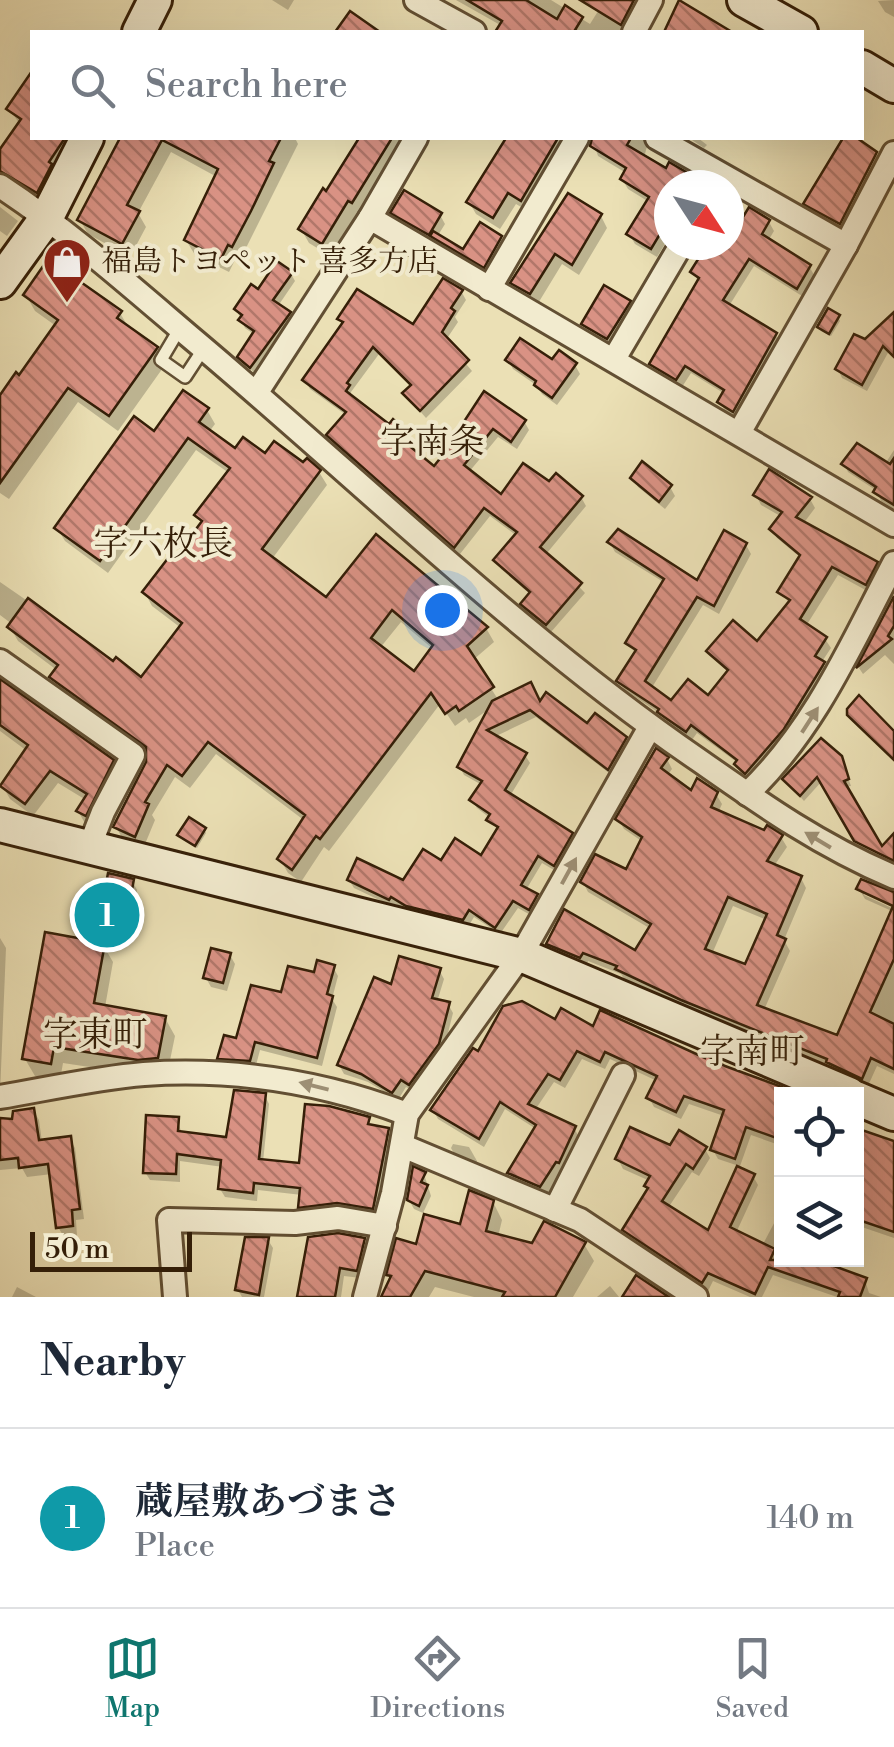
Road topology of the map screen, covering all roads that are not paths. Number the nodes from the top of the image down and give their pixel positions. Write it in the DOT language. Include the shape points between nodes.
graph roads {
  1 [pos="155,0"];
  2 [pos="416,0"];
  3 [pos="650,0"];
  4 [pos="744,0"];
  5 [pos="140,30"];
  6 [pos="470,30"];
  7 [pos="635,30"];
  8 [pos="797,30"];
  9 [pos="864,68"];
  10 [pos="894,86"];
  11 [pos="86,140"];
  12 [pos="415,140"];
  13 [pos="576,140"];
  14 [pos="660,140"];
  15 [pos="894,154"];
  16 [pos="704,170"];
  17 [pos="0,186"];
  18 [pos="744,193"];
  19 [pos="47,217"];
  20 [pos="370,218"];
  21 [pos="846,245"];
  22 [pos="672,260"];
  23 [pos="0,282"];
  24 [pos="489,288"];
  25 [pos="180,328"];
  26 [pos="204,348"];
  27 [pos="614,360"];
  28 [pos="257,392"];
  29 [pos="739,433"];
  30 [pos="894,525"];
  31 [pos="894,563"];
  32 [pos="0,661"];
  33 [pos="650,727"];
  34 [pos="747,794"];
  35 [pos="0,826"];
  36 [pos="89,848"];
  37 [pos="894,877"];
  38 [pos="521,956"];
  39 [pos="624,1075"];
  40 [pos="832,1087"];
  41 [pos="0,1096"];
  42 [pos="864,1101"];
  43 [pos="407,1114"];
  44 [pos="894,1114"];
  45 [pos="403,1146"];
  46 [pos="555,1210"];
  47 [pos="385,1226"];
  48 [pos="175,1297"];
  49 [pos="366,1297"];
  50 [pos="696,1297"];
  1 -- 5 [label="street"];
  2 -- 6 [label="street"];
  3 -- 7 [label="street"];
  4 -- 8 [label="street"];
  9 -- 10 [label="street"];
  11 -- 19 [label="street"];
  12 -- 20 [label="street"];
  13 -- 24 [label="street"];
  14 -- 16 [label="street"];
  15 -- 21 [label="street"];
  17 -- 19 [label="street"];
  18 -- 21 [label="street"];
  19 -- 23 [label="street"];
  19 -- 25 [label="street"];
  20 -- 24 [label="street"];
  20 -- 28 [label="street"];
  21 -- 29 [label="street"];
  22 -- 27 [label="street"];
  24 -- 27 [label="street"];
  25 -- 26 [label="street"];
  25 -- 26 [label="lane" via="161,360 185,376"];
  26 -- 28 [label="street"];
  27 -- 29 [label="street"];
  28 -- 33 [label="street"];
  29 -- 30 [label="street"];
  34 -- 31 [label="street, one-way" via="813,716"];
  32 -- 36 [label="street" via="133,755"];
  33 -- 34 [label="street"];
  38 -- 33 [label="street, one-way"];
  37 -- 34 [label="street, one-way" via="823,845"];
  35 -- 36 [label="street"];
  36 -- 38 [label="street"];
  38 -- 40 [label="street"];
  38 -- 43 [label="street"];
  39 -- 46 [label="street"];
  43 -- 41 [label="street, one-way" via="294,1081 192,1073 140,1074"];
  42 -- 44 [label="street"];
  43 -- 45 [label="street"];
  45 -- 46 [label="street"];
  45 -- 47 [label="street"];
  46 -- 50 [label="street"];
  47 -- 48 [label="street" via="338,1218 169,1220"];
  47 -- 49 [label="street"];
}
